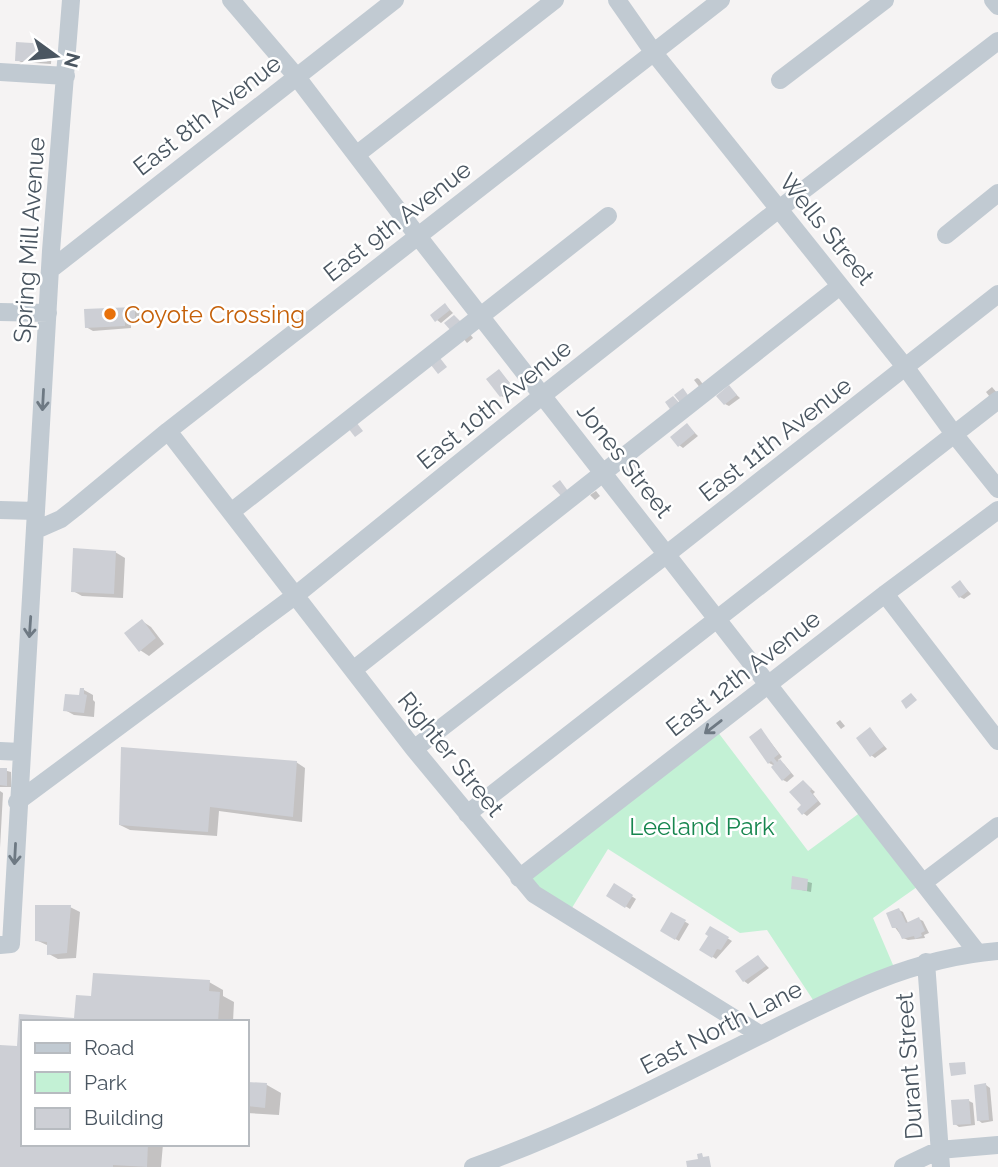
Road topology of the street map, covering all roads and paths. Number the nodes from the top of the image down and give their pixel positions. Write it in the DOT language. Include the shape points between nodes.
graph roads {
  1 [pos="71,0"];
  2 [pos="231,0"];
  3 [pos="395,0"];
  4 [pos="555,0"];
  5 [pos="617,0"];
  6 [pos="721,0"];
  7 [pos="885,0"];
  8 [pos="993,0"];
  9 [pos="998,6"];
  10 [pos="998,41"];
  11 [pos="654,53"];
  12 [pos="0,72"];
  13 [pos="66,76"];
  14 [pos="296,76"];
  15 [pos="780,80"];
  16 [pos="356,155"];
  17 [pos="998,193"];
  18 [pos="779,209"];
  19 [pos="608,216"];
  20 [pos="417,235"];
  21 [pos="946,235"];
  22 [pos="50,270"];
  23 [pos="840,286"];
  24 [pos="998,294"];
  25 [pos="0,312"];
  26 [pos="48,313"];
  27 [pos="480,315"];
  28 [pos="906,368"];
  29 [pos="543,395"];
  30 [pos="998,400"];
  31 [pos="168,431"];
  32 [pos="954,434"];
  33 [pos="604,473"];
  34 [pos="998,489"];
  35 [pos="0,510"];
  36 [pos="998,510"];
  37 [pos="36,511"];
  38 [pos="231,512"];
  39 [pos="36,530"];
  40 [pos="667,554"];
  41 [pos="885,594"];
  42 [pos="296,595"];
  43 [pos="717,620"];
  44 [pos="353,670"];
  45 [pos="767,686"];
  46 [pos="998,741"];
  47 [pos="414,748"];
  48 [pos="0,751"];
  49 [pos="21,752"];
  50 [pos="17,802"];
  51 [pos="467,814"];
  52 [pos="998,826"];
  53 [pos="519,878"];
  54 [pos="924,882"];
  55 [pos="5,944"];
  56 [pos="998,951"];
  57 [pos="977,952"];
  58 [pos="926,962"];
  59 [pos="761,1035"];
  60 [pos="998,1145"];
  61 [pos="940,1158"];
  62 [pos="473,1167"];
  63 [pos="903,1167"];
  1 -- 13 [label="street, Spring Mill Avenue"];
  2 -- 14 [label="street, Jones Street"];
  3 -- 14 [label="street, East 8th Avenue"];
  4 -- 16 [label="street"];
  5 -- 11 [label="street, Wells Street"];
  6 -- 11 [label="street, East 9th Avenue"];
  7 -- 15 [label="street"];
  8 -- 9 [label="street"];
  10 -- 18 [label="street, East 10th Avenue"];
  11 -- 18 [label="street, Wells Street"];
  11 -- 20 [label="street, East 9th Avenue"];
  12 -- 13 [label="street"];
  13 -- 22 [label="street, Spring Mill Avenue"];
  14 -- 16 [label="street, Jones Street"];
  14 -- 22 [label="street, East 8th Avenue"];
  16 -- 20 [label="street, Jones Street"];
  17 -- 21 [label="street"];
  18 -- 23 [label="street, Wells Street"];
  18 -- 29 [label="street, East 10th Avenue"];
  19 -- 27 [label="street"];
  20 -- 27 [label="street, Jones Street"];
  20 -- 31 [label="street, East 9th Avenue"];
  22 -- 26 [label="street, Spring Mill Avenue"];
  23 -- 28 [label="street, Wells Street"];
  23 -- 33 [label="street"];
  24 -- 28 [label="street, East 11th Avenue"];
  25 -- 26 [label="street"];
  26 -- 37 [label="street, Spring Mill Avenue, one-way"];
  27 -- 29 [label="street, Jones Street"];
  27 -- 38 [label="street"];
  28 -- 32 [label="street, Wells Street"];
  28 -- 40 [label="street, East 11th Avenue"];
  29 -- 33 [label="street, Jones Street"];
  29 -- 42 [label="street, East 10th Avenue"];
  30 -- 32 [label="street"];
  31 -- 38 [label="street, Righter Street"];
  31 -- 39 [label="street, East 9th Avenue" via="61,519"];
  32 -- 34 [label="street, Wells Street"];
  32 -- 43 [label="street"];
  33 -- 40 [label="street, Jones Street"];
  33 -- 44 [label="street"];
  35 -- 37 [label="street"];
  36 -- 41 [label="street, East 12th Avenue"];
  37 -- 39 [label="street, Spring Mill Avenue"];
  38 -- 42 [label="street, Righter Street"];
  39 -- 49 [label="street, Spring Mill Avenue, one-way"];
  40 -- 43 [label="street, Jones Street"];
  40 -- 47 [label="street, East 11th Avenue"];
  41 -- 45 [label="street, East 12th Avenue"];
  41 -- 46 [label="street"];
  42 -- 44 [label="street, Righter Street"];
  42 -- 50 [label="street, East 10th Avenue"];
  43 -- 45 [label="street, Jones Street"];
  43 -- 51 [label="street"];
  44 -- 47 [label="street, Righter Street"];
  45 -- 53 [label="street, East 12th Avenue, one-way"];
  45 -- 54 [label="street, Jones Street"];
  47 -- 51 [label="street, Righter Street"];
  48 -- 49 [label="street"];
  49 -- 50 [label="street, Spring Mill Avenue"];
  50 -- 55 [label="street, Spring Mill Avenue, one-way"];
  51 -- 53 [label="street, Righter Street"];
  52 -- 54 [label="street"];
  53 -- 59 [label="street, Righter Street" via="551,906"];
  54 -- 57 [label="street, Jones Street"];
  56 -- 57 [label="street, East North Lane"];
  57 -- 58 [label="street, East North Lane"];
  58 -- 59 [label="street, East North Lane" via="855,988"];
  58 -- 61 [label="street, Durant Street"];
  59 -- 62 [label="street, East North Lane" via="571,1128"];
  60 -- 61 [label="street"];
  61 -- 63 [label="street"];
}
